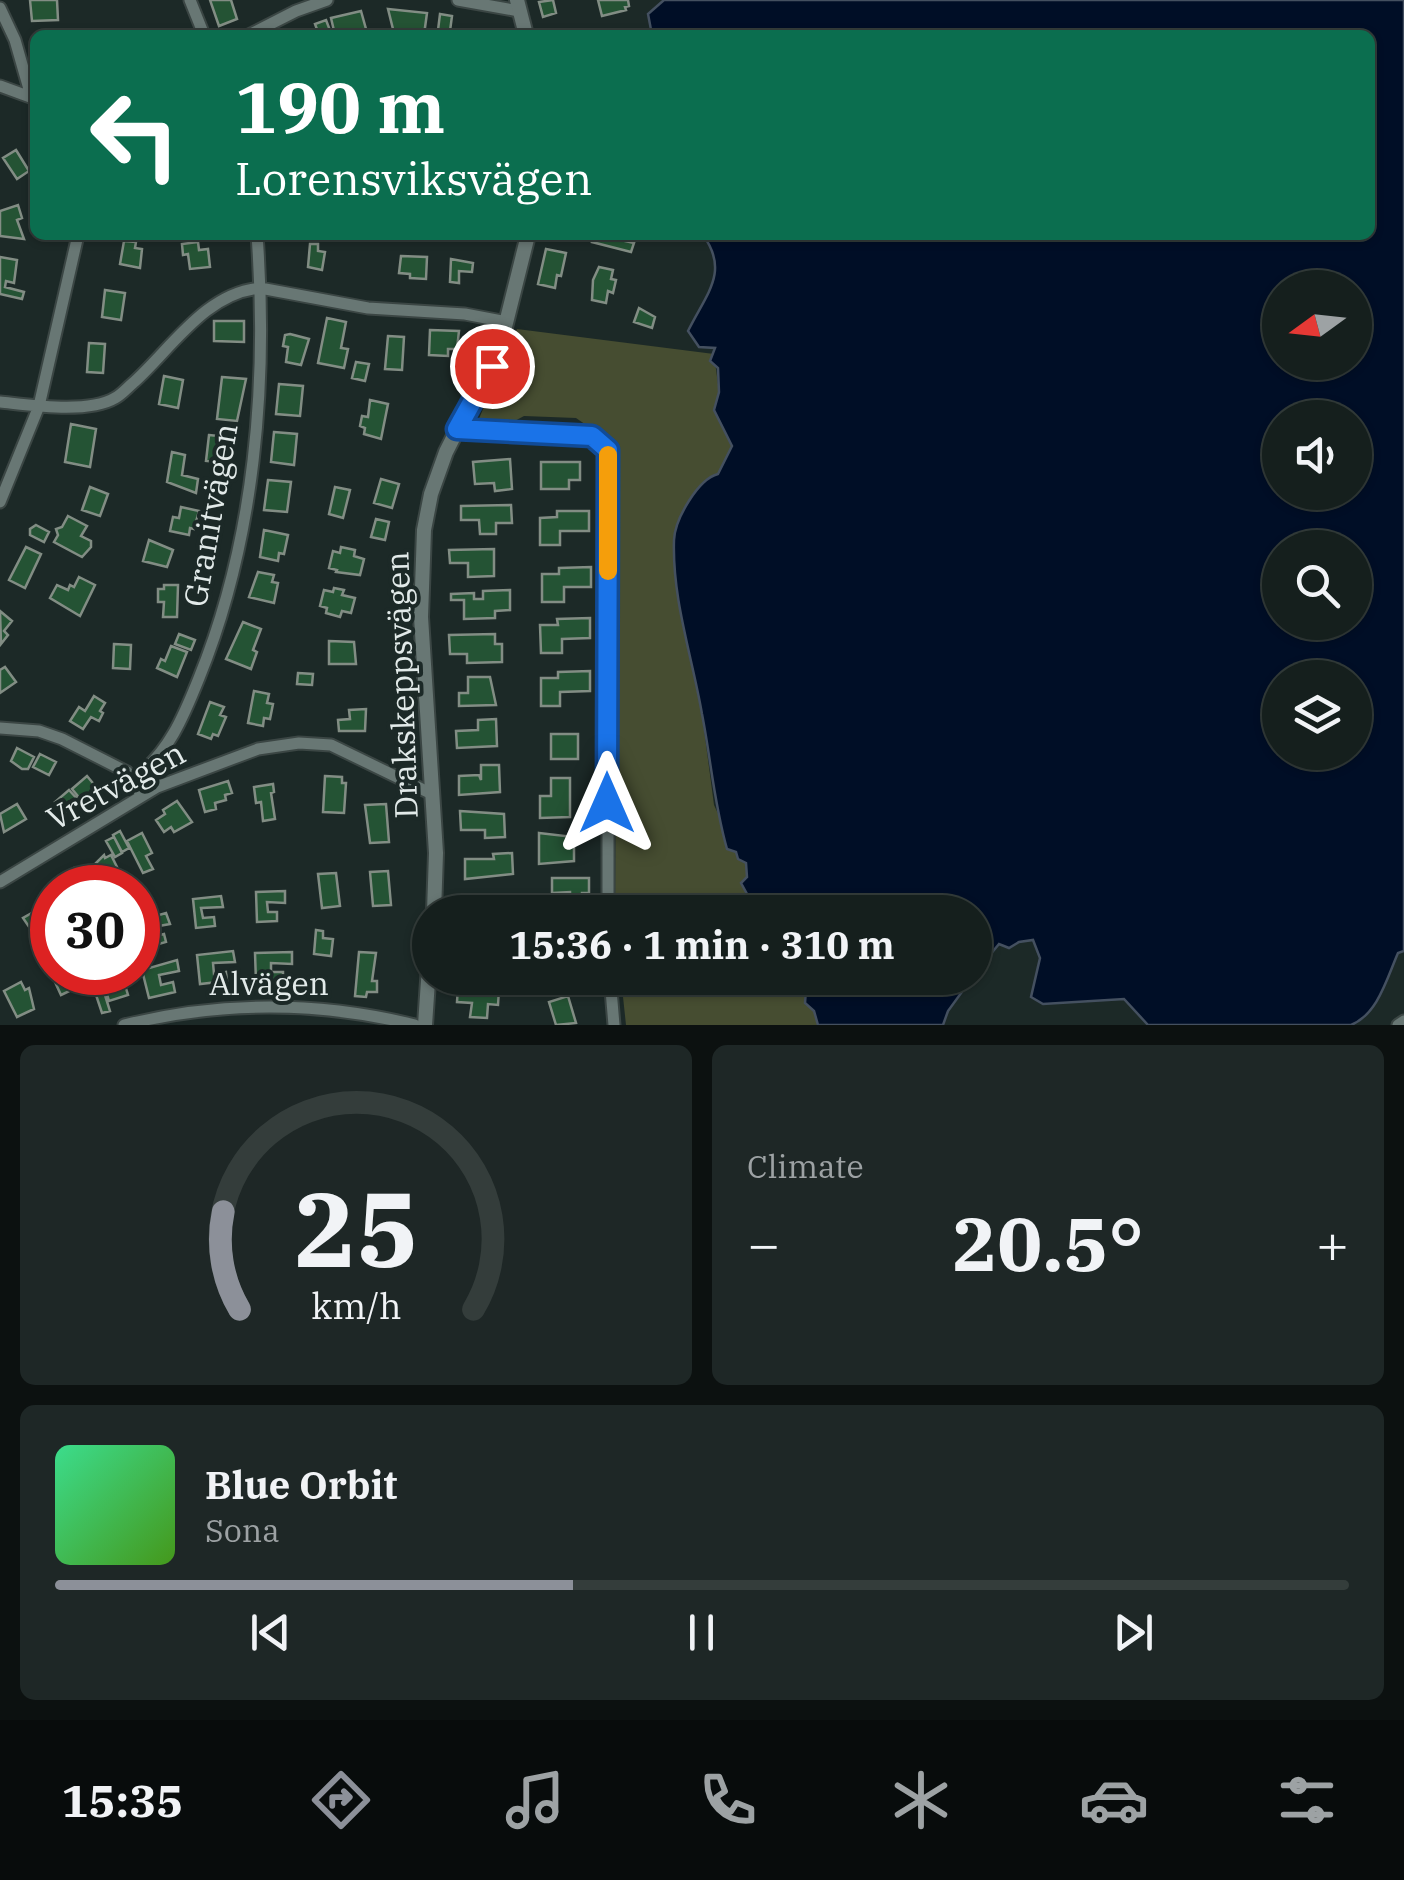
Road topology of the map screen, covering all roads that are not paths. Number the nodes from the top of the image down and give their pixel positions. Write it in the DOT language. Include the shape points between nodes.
graph roads {
  1 [pos="190,0"];
  2 [pos="327,0"];
  3 [pos="458,0"];
  4 [pos="518,5"];
  5 [pos="0,8"];
  6 [pos="202,30"];
  7 [pos="259,30"];
  8 [pos="525,30"];
  9 [pos="0,86"];
  10 [pos="30,88"];
  11 [pos="30,96"];
  12 [pos="77,240"];
  13 [pos="257,240"];
  14 [pos="527,240"];
  15 [pos="260,288"];
  16 [pos="508,322"];
  17 [pos="0,402"];
  18 [pos="39,406"];
  19 [pos="457,429"];
  20 [pos="0,502"];
  21 [pos="0,728"];
  22 [pos="134,779"];
  23 [pos="432,794"];
  24 [pos="142,796"];
  25 [pos="0,882"];
  26 [pos="435,895"];
  27 [pos="608,895"];
  28 [pos="427,995"];
  29 [pos="611,995"];
  30 [pos="124,1025"];
  31 [pos="414,1025"];
  32 [pos="425,1025"];
  33 [pos="614,1025"];
  1 -- 6 [label="street"];
  2 -- 7 [label="street"];
  3 -- 4 [label="street"];
  4 -- 8 [label="street"];
  5 -- 10 [label="street"];
  9 -- 11 [label="street"];
  12 -- 18 [label="street"];
  13 -- 15 [label="street, Granitvägen"];
  14 -- 16 [label="street, Drakskeppsvägen"];
  15 -- 16 [label="street" via="368,308"];
  15 -- 18 [label="street" via="206,308 114,400"];
  15 -- 22 [label="street, Granitvägen" via="258,411 232,587 179,730"];
  16 -- 19 [label="street, Drakskeppsvägen"];
  17 -- 18 [label="street"];
  18 -- 20 [label="street"];
  19 -- 23 [label="street, Drakskeppsvägen" via="431,494 422,552"];
  19 -- 27 [label="street" via="592,436 608,450"];
  21 -- 22 [label="street" via="62,739"];
  22 -- 24 [label="street"];
  23 -- 24 [label="street, Vretvägen" via="331,744 300,743 258,748"];
  23 -- 26 [label="street, Drakskeppsvägen"];
  24 -- 25 [label="street, Vretvägen"];
  28 -- 32 [label="street"];
  29 -- 33 [label="street"];
  30 -- 31 [label="street, Alvägen" via="216,1008 279,1006"];
}
